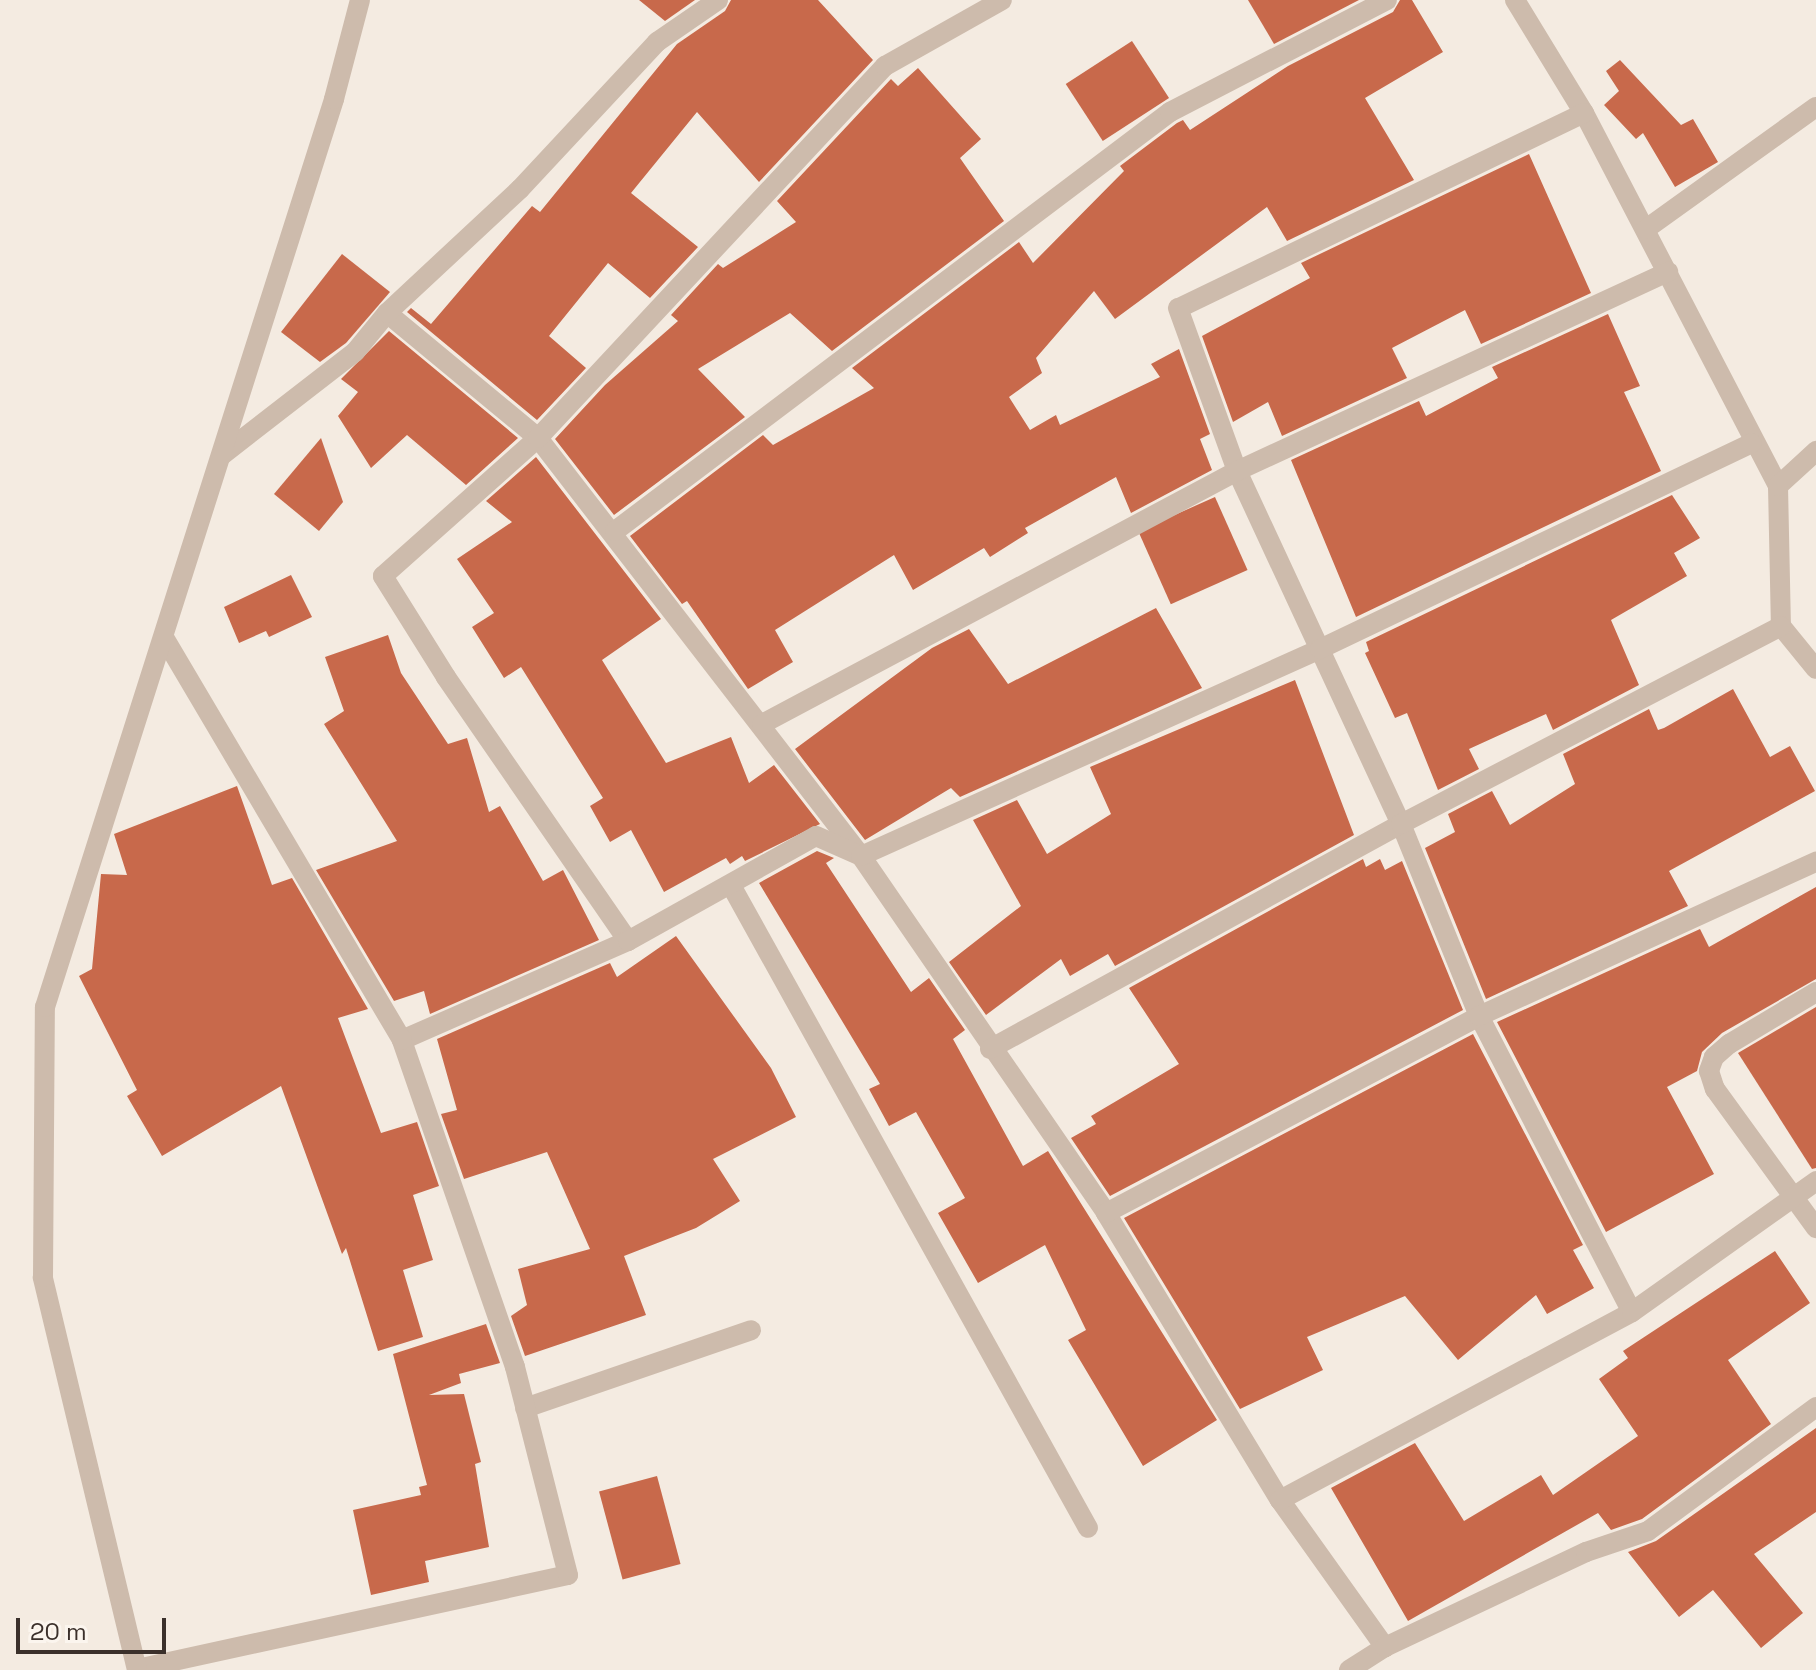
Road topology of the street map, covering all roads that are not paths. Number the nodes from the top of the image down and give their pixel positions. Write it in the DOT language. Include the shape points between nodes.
graph roads {
  1 [pos="360,0"];
  2 [pos="718,0"];
  3 [pos="1002,0"];
  4 [pos="1387,0"];
  5 [pos="1515,0"];
  6 [pos="1816,107"];
  7 [pos="1584,113"];
  8 [pos="1646,229"];
  9 [pos="1668,272"];
  10 [pos="387,313"];
  11 [pos="538,438"];
  12 [pos="1751,443"];
  13 [pos="1816,451"];
  14 [pos="222,455"];
  15 [pos="1237,471"];
  16 [pos="1778,486"];
  17 [pos="615,531"];
  18 [pos="1781,626"];
  19 [pos="164,637"];
  20 [pos="1320,649"];
  21 [pos="1816,669"];
  22 [pos="762,724"];
  23 [pos="1401,824"];
  24 [pos="861,856"];
  25 [pos="1816,862"];
  26 [pos="732,887"];
  27 [pos="628,941"];
  28 [pos="1816,992"];
  29 [pos="1479,1016"];
  30 [pos="402,1040"];
  31 [pos="990,1049"];
  32 [pos="1816,1181"];
  33 [pos="1797,1199"];
  34 [pos="1106,1213"];
  35 [pos="1816,1228"];
  36 [pos="1632,1312"];
  37 [pos="751,1330"];
  38 [pos="1816,1407"];
  39 [pos="525,1408"];
  40 [pos="1280,1500"];
  41 [pos="1088,1528"];
  42 [pos="1385,1647"];
  43 [pos="137,1670"];
  44 [pos="1349,1670"];
  1 -- 14 [label="street"];
  2 -- 10 [label="street" via="657,42 520,189"];
  3 -- 11 [label="street" via="885,66"];
  4 -- 17 [label="street" via="1170,112"];
  5 -- 7 [label="street"];
  6 -- 8 [label="street"];
  7 -- 8 [label="street"];
  7 -- 15 [label="street" via="1178,308"];
  8 -- 9 [label="street"];
  9 -- 12 [label="street"];
  9 -- 15 [label="street"];
  10 -- 11 [label="street"];
  10 -- 14 [label="street" via="355,352"];
  11 -- 17 [label="street"];
  11 -- 27 [label="street" via="383,576"];
  12 -- 16 [label="street"];
  12 -- 20 [label="street"];
  13 -- 16 [label="street"];
  14 -- 19 [label="street"];
  15 -- 20 [label="street"];
  15 -- 22 [label="street"];
  16 -- 18 [label="street"];
  17 -- 22 [label="street"];
  18 -- 21 [label="street"];
  18 -- 23 [label="street"];
  19 -- 30 [label="street"];
  19 -- 43 [label="street" via="45,1007 43,1277"];
  20 -- 23 [label="street"];
  20 -- 24 [label="street"];
  22 -- 24 [label="street"];
  23 -- 29 [label="street"];
  23 -- 31 [label="street"];
  24 -- 26 [label="street" via="816,836"];
  24 -- 31 [label="street"];
  25 -- 29 [label="street"];
  26 -- 27 [label="street"];
  26 -- 41 [label="street"];
  27 -- 30 [label="street"];
  28 -- 33 [label="street" via="1729,1044 1714,1057 1709,1071 1715,1089"];
  29 -- 34 [label="street"];
  29 -- 36 [label="street"];
  30 -- 39 [label="street"];
  31 -- 34 [label="street"];
  32 -- 33 [label="street"];
  33 -- 35 [label="street"];
  33 -- 36 [label="street"];
  34 -- 40 [label="street"];
  36 -- 40 [label="street"];
  37 -- 39 [label="street"];
  38 -- 42 [label="street" via="1648,1531 1586,1552"];
  39 -- 43 [label="street" via="568,1575"];
  40 -- 42 [label="street"];
  42 -- 44 [label="street"];
}
